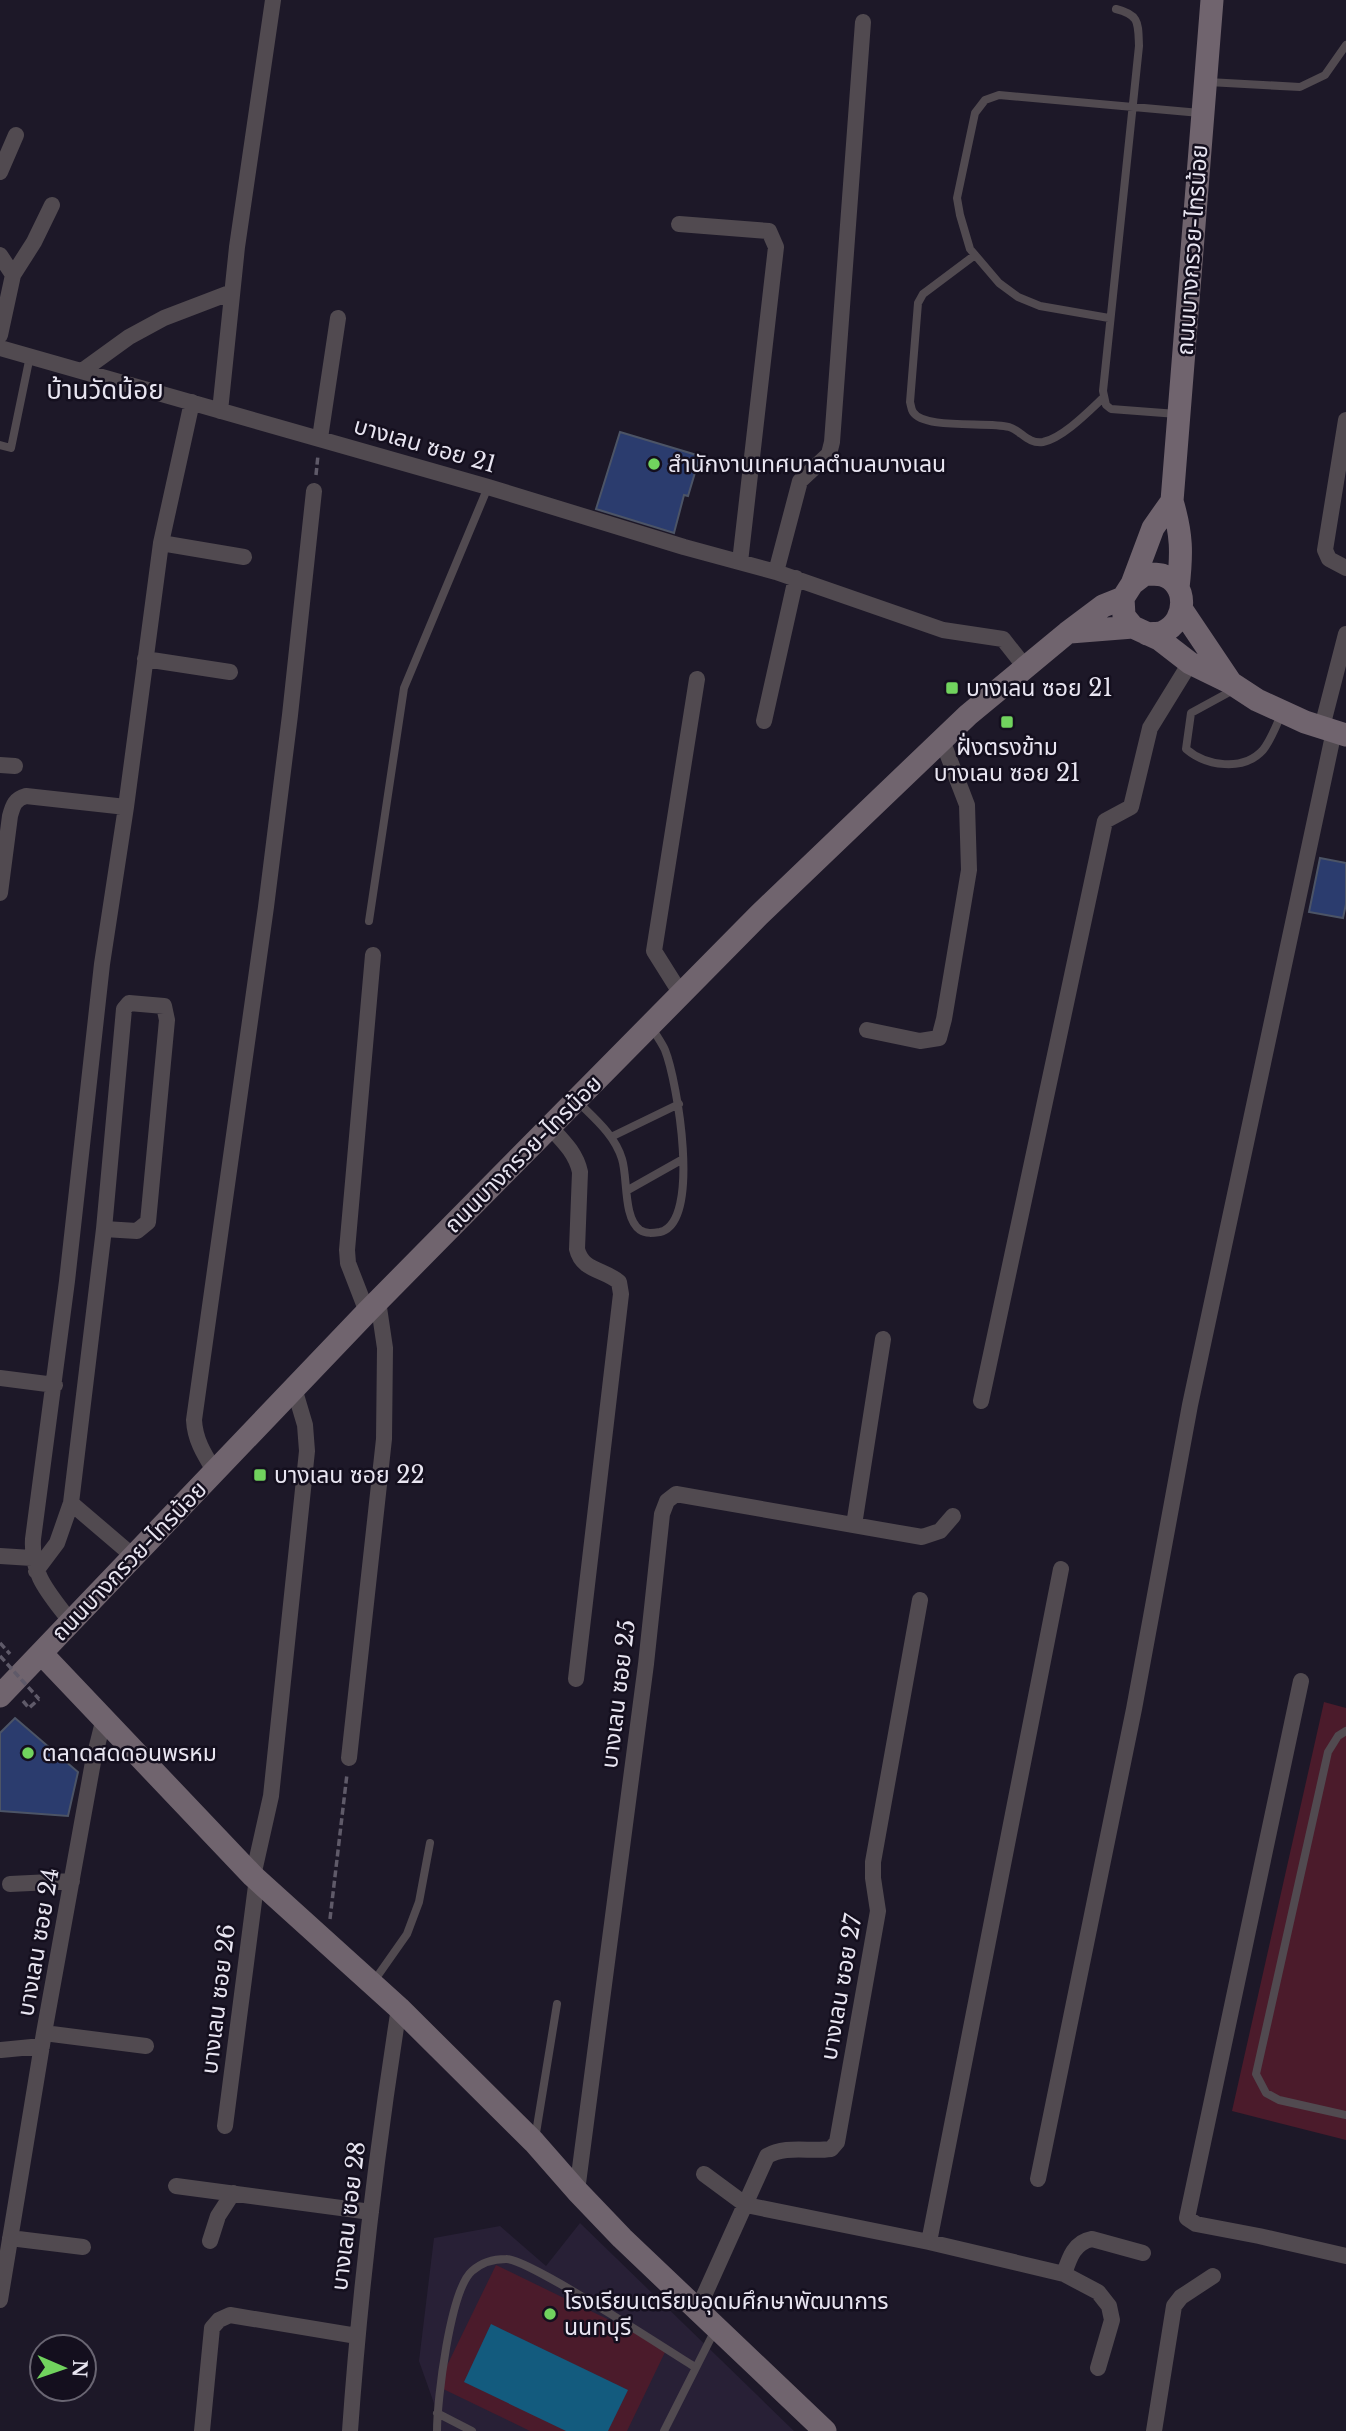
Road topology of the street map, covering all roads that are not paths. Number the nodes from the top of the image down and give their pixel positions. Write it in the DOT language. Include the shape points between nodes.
graph roads {
  1 [pos="273,0"];
  2 [pos="1212,0"];
  3 [pos="1116,9"];
  4 [pos="863,22"];
  5 [pos="1346,45"];
  6 [pos="1205,81"];
  7 [pos="1133,107"];
  8 [pos="1203,113"];
  9 [pos="16,135"];
  10 [pos="0,172"];
  11 [pos="52,205"];
  12 [pos="679,224"];
  13 [pos="0,255"];
  14 [pos="975,255"];
  15 [pos="13,275"];
  16 [pos="232,292"];
  17 [pos="338,318"];
  18 [pos="1110,318"];
  19 [pos="0,335"];
  20 [pos="0,348"];
  21 [pos="30,356"];
  22 [pos="82,371"];
  23 [pos="1104,397"];
  24 [pos="192,402"];
  25 [pos="220,411"];
  26 [pos="1180,414"];
  27 [pos="1346,421"];
  28 [pos="320,438"];
  29 [pos="0,445"];
  30 [pos="488,487"];
  31 [pos="314,491"];
  32 [pos="1172,500"];
  33 [pos="162,542"];
  34 [pos="244,557"];
  35 [pos="740,562"];
  36 [pos="1346,568"];
  37 [pos="776,572"];
  38 [pos="796,578"];
  39 [pos="1128,591"];
  40 [pos="1180,599"];
  41 [pos="1140,631"];
  42 [pos="1067,633"];
  43 [pos="1346,634"];
  44 [pos="145,659"];
  45 [pos="1190,663"];
  46 [pos="1025,667"];
  47 [pos="230,672"];
  48 [pos="697,679"];
  49 [pos="1234,685"];
  50 [pos="1283,712"];
  51 [pos="764,721"];
  52 [pos="1338,731"];
  53 [pos="942,740"];
  54 [pos="126,807"];
  55 [pos="0,893"];
  56 [pos="369,921"];
  57 [pos="373,955"];
  58 [pos="681,994"];
  59 [pos="650,1025"];
  60 [pos="867,1030"];
  61 [pos="577,1100"];
  62 [pos="679,1104"];
  63 [pos="550,1128"];
  64 [pos="611,1137"];
  65 [pos="682,1158"];
  66 [pos="628,1189"];
  67 [pos="104,1229"];
  68 [pos="373,1307"];
  69 [pos="883,1339"];
  70 [pos="0,1378"];
  71 [pos="55,1385"];
  72 [pos="294,1388"];
  73 [pos="981,1401"];
  74 [pos="215,1472"];
  75 [pos="71,1503"];
  76 [pos="953,1516"];
  77 [pos="854,1525"];
  78 [pos="0,1556"];
  79 [pos="133,1556"];
  80 [pos="34,1564"];
  81 [pos="1060,1569"];
  82 [pos="920,1600"];
  83 [pos="70,1621"];
  84 [pos="41,1653"];
  85 [pos="576,1679"];
  86 [pos="1301,1681"];
  87 [pos="0,1696"];
  88 [pos="104,1718"];
  89 [pos="1346,1731"];
  90 [pos="349,1758"];
  91 [pos="430,1843"];
  92 [pos="255,1877"];
  93 [pos="72,1881"];
  94 [pos="10,1884"];
  95 [pos="372,1984"];
  96 [pos="557,2004"];
  97 [pos="399,2008"];
  98 [pos="43,2039"];
  99 [pos="146,2046"];
  100 [pos="1,2050"];
  101 [pos="1346,2115"];
  102 [pos="225,2126"];
  103 [pos="534,2142"];
  104 [pos="704,2174"];
  105 [pos="1038,2179"];
  106 [pos="176,2186"];
  107 [pos="577,2191"];
  108 [pos="233,2193"];
  109 [pos="746,2205"];
  110 [pos="371,2212"];
  111 [pos="5,2237"];
  112 [pos="210,2241"];
  113 [pos="929,2242"];
  114 [pos="83,2248"];
  115 [pos="1143,2253"];
  116 [pos="1346,2256"];
  117 [pos="1064,2274"];
  118 [pos="1213,2276"];
  119 [pos="0,2300"];
  120 [pos="698,2309"];
  121 [pos="716,2327"];
  122 [pos="357,2336"];
  123 [pos="695,2367"];
  124 [pos="1098,2368"];
  125 [pos="437,2413"];
  126 [pos="202,2431"];
  127 [pos="350,2431"];
  128 [pos="437,2431"];
  129 [pos="472,2431"];
  130 [pos="664,2431"];
  131 [pos="825,2431"];
  132 [pos="1154,2431"];
  1 -- 16 [label="street"];
  2 -- 6 [label="main road, ถนนบางกรวย-ไทรน้อย"];
  3 -- 7 [label="lane" via="1131,13 1138,23"];
  4 -- 37 [label="street" via="832,442 829,454 800,481"];
  5 -- 6 [label="lane" via="1325,75 1300,87"];
  6 -- 8 [label="main road, ถนนบางกรวย-ไทรน้อย"];
  7 -- 8 [label="lane"];
  7 -- 14 [label="lane" via="999,95 985,100 975,113 957,198"];
  7 -- 18 [label="lane"];
  8 -- 26 [label="main road, ถนนบางกรวย-ไทรน้อย"];
  9 -- 10 [label="street"];
  11 -- 15 [label="street"];
  12 -- 35 [label="street" via="769,231 776,247"];
  13 -- 15 [label="street"];
  14 -- 18 [label="lane" via="1018,297 1040,306"];
  14 -- 23 [label="lane" via="923,294 918,303 913,413 934,421 1009,427 1041,442 1054,438"];
  15 -- 19 [label="street"];
  16 -- 22 [label="street" via="164,318"];
  16 -- 25 [label="street"];
  17 -- 28 [label="street"];
  18 -- 23 [label="lane"];
  20 -- 21 [label="street, บางเลน ซอย 21"];
  21 -- 22 [label="street, บางเลน ซอย 21"];
  21 -- 29 [label="lane" via="11,448"];
  22 -- 24 [label="street, บางเลน ซอย 21"];
  23 -- 26 [label="lane" via="1111,409"];
  24 -- 25 [label="street, บางเลน ซอย 21"];
  24 -- 33 [label="street"];
  25 -- 28 [label="street, บางเลน ซอย 21"];
  26 -- 32 [label="main road, ถนนบางกรวย-ไทรน้อย"];
  27 -- 36 [label="street" via="1325,550 1329,559"];
  28 -- 30 [label="street, บางเลน ซอย 21"];
  30 -- 35 [label="street, บางเลน ซอย 21"];
  30 -- 56 [label="lane" via="404,688"];
  31 -- 74 [label="street" via="266,907 194,1420 200,1447"];
  32 -- 39 [label="main road, ถนนบางกรวย-ไทรน้อย" via="1153,528"];
  32 -- 40 [label="main road, ถนนบางกรวย-ไทรน้อย" via="1180,529"];
  33 -- 34 [label="street"];
  33 -- 44 [label="street"];
  35 -- 37 [label="street, บางเลน ซอย 21"];
  37 -- 38 [label="street, บางเลน ซอย 21"];
  38 -- 46 [label="street, บางเลน ซอย 21" via="943,630 1003,639"];
  38 -- 51 [label="street"];
  39 -- 40 [label="main road" via="1145,574 1164,576"];
  39 -- 41 [label="main road" via="1124,616"];
  39 -- 42 [label="main road, ถนนบางกรวย-ไทรน้อย"];
  40 -- 41 [label="main road" via="1175,624 1162,632"];
  40 -- 49 [label="main road"];
  41 -- 42 [label="main road"];
  41 -- 45 [label="main road" via="1159,639"];
  42 -- 46 [label="main road, ถนนบางกรวย-ไทรน้อย"];
  43 -- 52 [label="street"];
  44 -- 47 [label="street"];
  44 -- 54 [label="street"];
  45 -- 49 [label="main road"];
  45 -- 73 [label="street" via="1150,728 1130,807 1105,821"];
  46 -- 53 [label="main road, ถนนบางกรวย-ไทรน้อย"];
  48 -- 58 [label="street" via="654,951"];
  49 -- 50 [label="main road"];
  49 -- 50 [label="lane" via="1191,713 1186,749 1197,758 1229,765 1255,757 1265,748"];
  50 -- 52 [label="main road"];
  52 -- 105 [label="street" via="1190,1405 1134,1709"];
  53 -- 58 [label="main road, ถนนบางกรวย-ไทรน้อย"];
  53 -- 60 [label="street" via="967,805 969,870 944,1019 939,1038 920,1041"];
  54 -- 55 [label="street" via="20,798 10,816"];
  54 -- 71 [label="street" via="102,964"];
  57 -- 68 [label="street" via="347,1250 348,1263"];
  58 -- 59 [label="main road, ถนนบางกรวย-ไทรน้อย"];
  59 -- 61 [label="main road, ถนนบางกรวย-ไทรน้อย"];
  59 -- 62 [label="lane" via="665,1050"];
  61 -- 63 [label="main road, ถนนบางกรวย-ไทรน้อย"];
  61 -- 64 [label="lane"];
  62 -- 64 [label="lane"];
  62 -- 65 [label="lane"];
  63 -- 68 [label="main road, ถนนบางกรวย-ไทรน้อย"];
  63 -- 85 [label="street" via="578,1162 579,1259 612,1276 619,1282 621,1294"];
  64 -- 66 [label="lane" via="622,1156"];
  65 -- 66 [label="lane"];
  65 -- 66 [label="lane" via="681,1205 665,1230 647,1233 637,1228 629,1215"];
  67 -- 67 [label="street" via="137,1231 149,1222 167,1020 164,1006 129,1003 124,1009"];
  67 -- 75 [label="street"];
  68 -- 72 [label="main road, ถนนบางกรวย-ไทรน้อย"];
  68 -- 90 [label="street" via="385,1348 384,1439"];
  69 -- 77 [label="street"];
  70 -- 71 [label="street"];
  71 -- 80 [label="street"];
  72 -- 74 [label="main road, ถนนบางกรวย-ไทรน้อย"];
  72 -- 92 [label="street" via="307,1451 271,1796"];
  74 -- 79 [label="main road, ถนนบางกรวย-ไทรน้อย"];
  75 -- 79 [label="street"];
  75 -- 80 [label="street" via="57,1543"];
  76 -- 77 [label="street, บางเลน ซอย 25" via="940,1531 922,1536"];
  77 -- 107 [label="street, บางเลน ซอย 25" via="676,1494 667,1501"];
  78 -- 80 [label="street"];
  79 -- 83 [label="main road, ถนนบางกรวย-ไทรน้อย"];
  80 -- 83 [label="street"];
  81 -- 113 [label="street"];
  82 -- 109 [label="street, บางเลน ซอย 27" via="873,1862 878,1911 837,2142 831,2149 790,2149 767,2157"];
  83 -- 84 [label="main road, ถนนบางกรวย-ไทรน้อย"];
  84 -- 87 [label="main road, ถนนบางกรวย-ไทรน้อย"];
  84 -- 88 [label="main road"];
  86 -- 116 [label="street" via="1187,2218 1196,2224"];
  88 -- 92 [label="main road"];
  88 -- 93 [label="street, บางเลน ซอย 24"];
  89 -- 101 [label="lane" via="1328,1752 1256,2074 1266,2093 1279,2100"];
  91 -- 95 [label="lane" via="419,1902 407,1934"];
  92 -- 95 [label="main road"];
  92 -- 102 [label="street, บางเลน ซอย 26"];
  93 -- 94 [label="street"];
  93 -- 98 [label="street, บางเลน ซอย 24"];
  95 -- 97 [label="main road"];
  96 -- 103 [label="lane"];
  97 -- 103 [label="main road"];
  97 -- 110 [label="street, บางเลน ซอย 28"];
  98 -- 99 [label="street"];
  98 -- 100 [label="street"];
  98 -- 111 [label="street, บางเลน ซอย 24"];
  103 -- 107 [label="main road"];
  104 -- 109 [label="street"];
  106 -- 108 [label="street"];
  107 -- 120 [label="main road"];
  108 -- 110 [label="street"];
  108 -- 112 [label="street" via="218,2216"];
  109 -- 113 [label="street"];
  109 -- 120 [label="street, บางเลน ซอย 27"];
  110 -- 122 [label="street, บางเลน ซอย 28"];
  111 -- 114 [label="street"];
  111 -- 119 [label="street, บางเลน ซอย 24"];
  113 -- 117 [label="street"];
  115 -- 117 [label="street" via="1083,2240"];
  117 -- 124 [label="street" via="1098,2292 1109,2306 1112,2320"];
  118 -- 132 [label="street" via="1174,2306"];
  120 -- 121 [label="main road"];
  121 -- 123 [label="lane"];
  121 -- 131 [label="main road"];
  122 -- 126 [label="street" via="230,2315 219,2320 212,2328"];
  122 -- 127 [label="street, บางเลน ซอย 28"];
  123 -- 125 [label="lane" via="538,2271 509,2258 489,2261 470,2272 459,2297 446,2343"];
  123 -- 130 [label="lane"];
  125 -- 128 [label="lane"];
  125 -- 129 [label="lane"];
}
